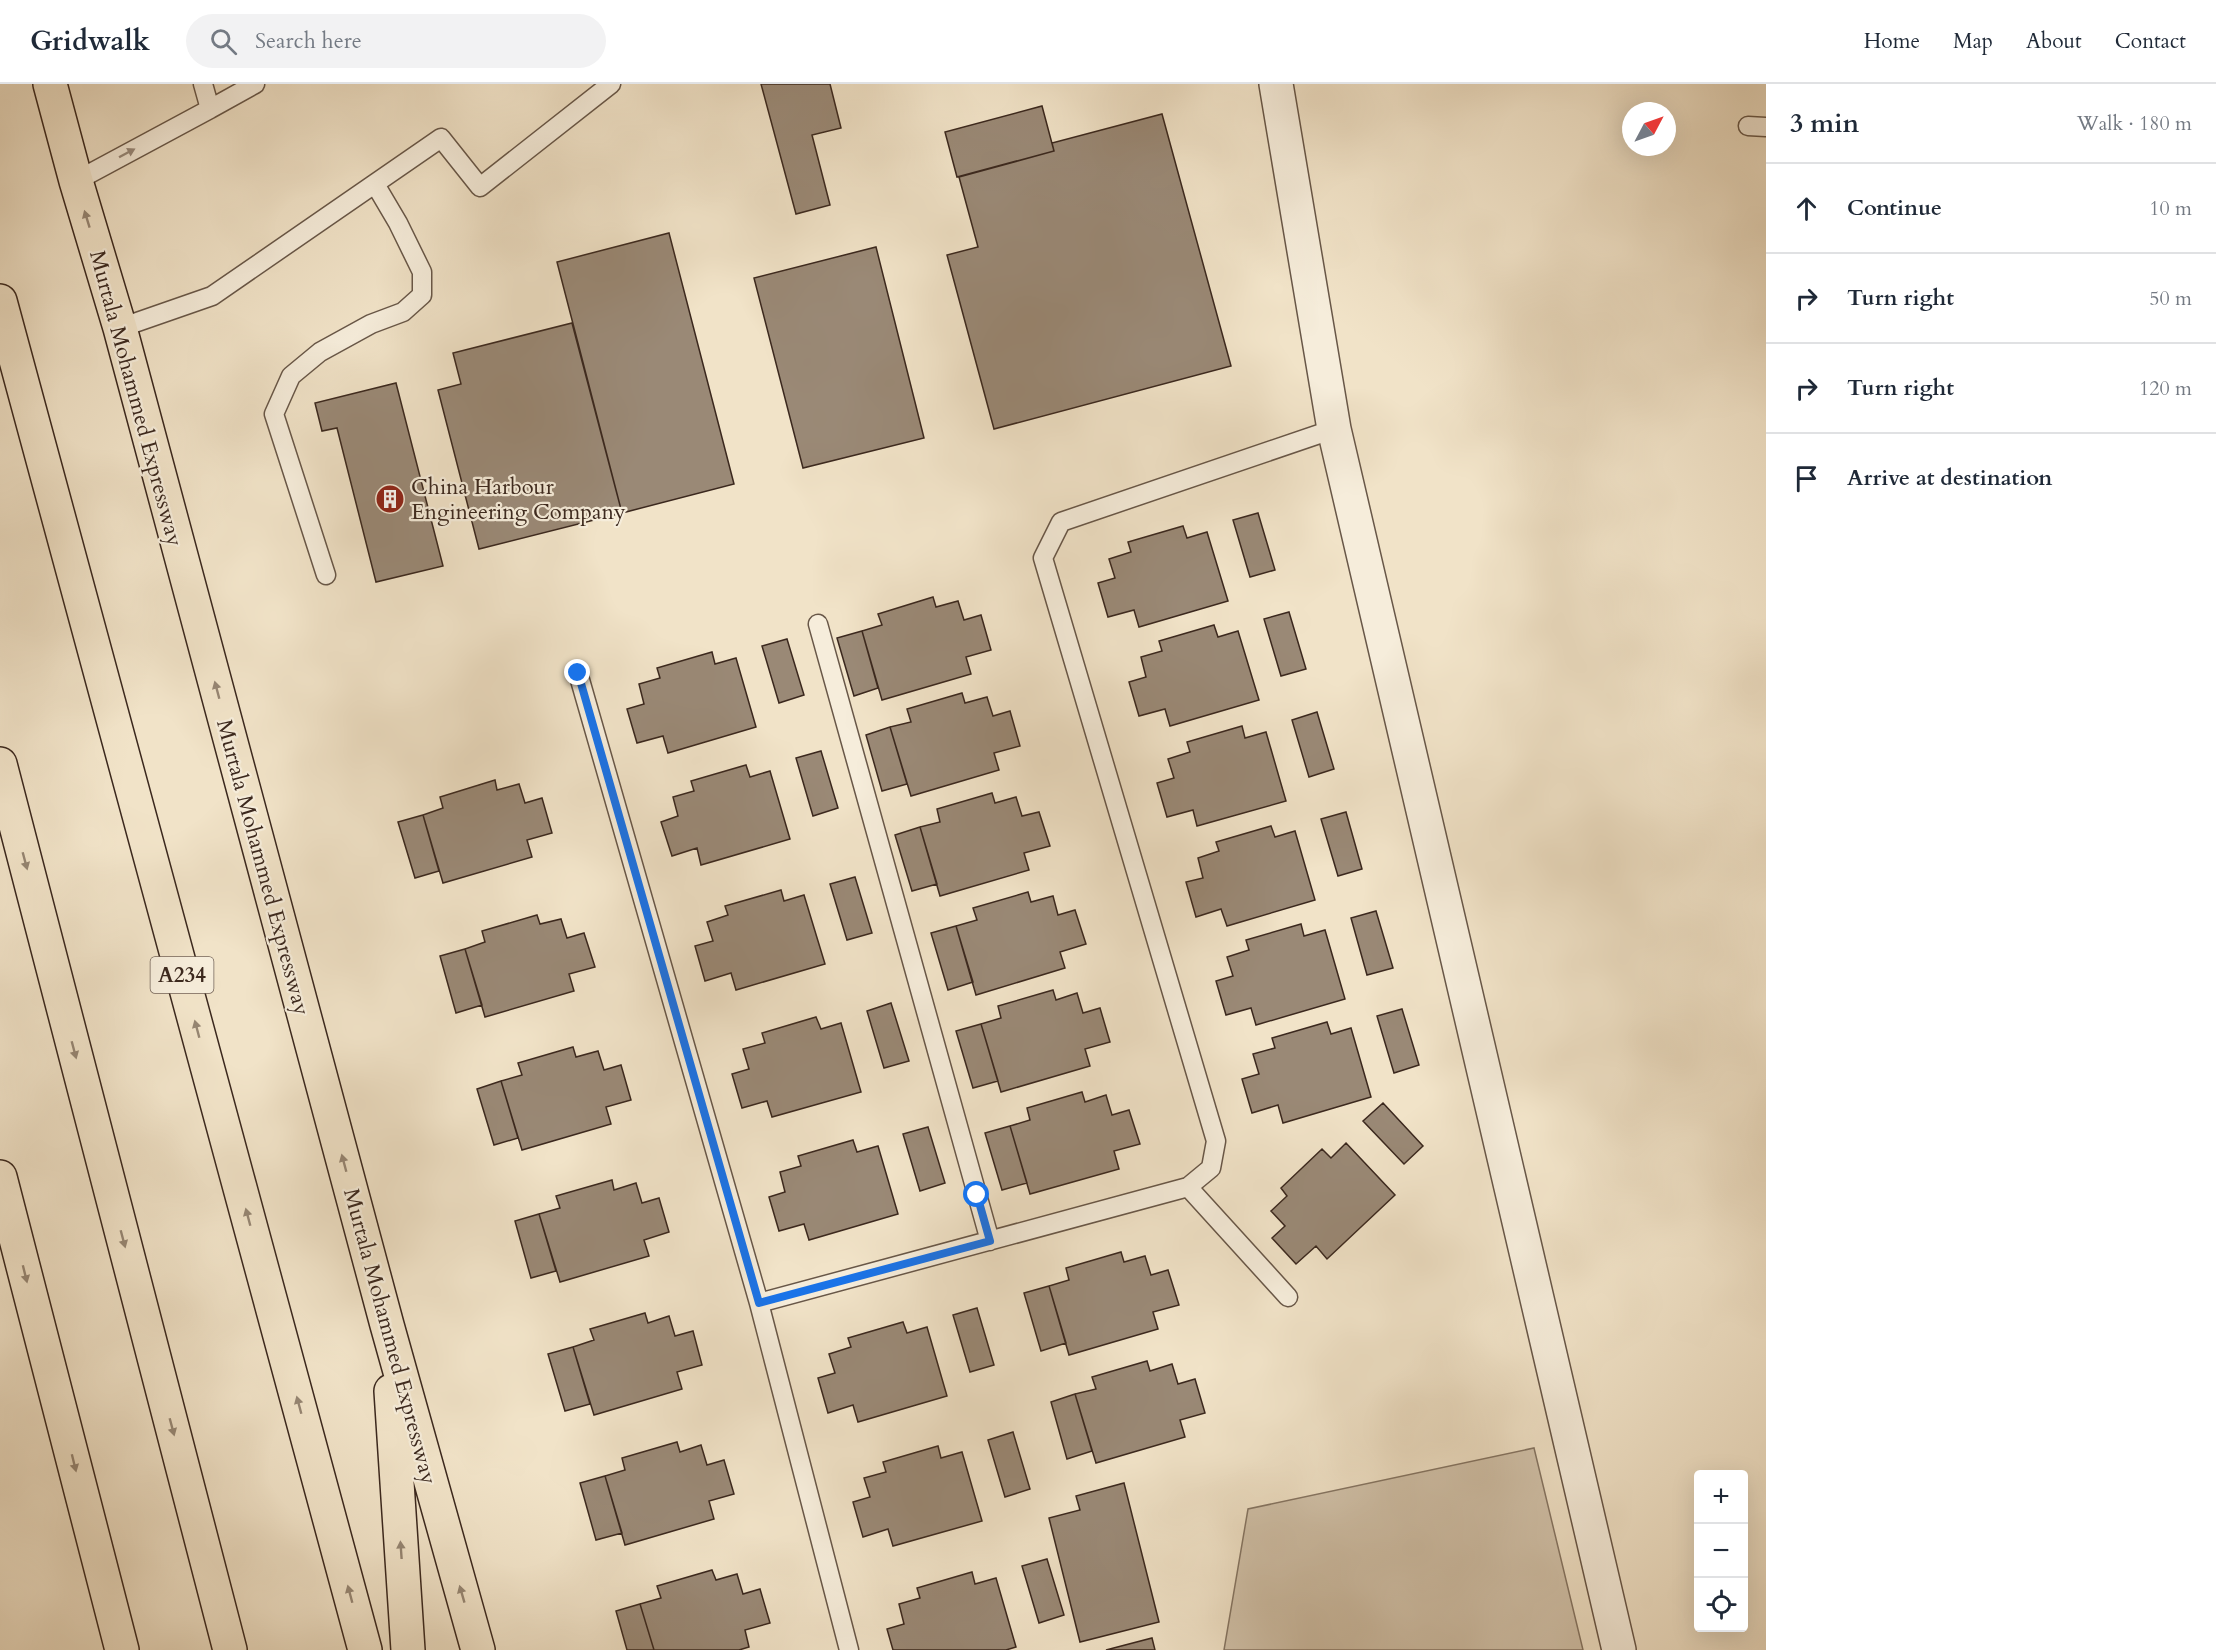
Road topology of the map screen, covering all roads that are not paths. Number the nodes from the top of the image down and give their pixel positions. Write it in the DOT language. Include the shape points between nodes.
graph roads {
  1 [pos="50,84"];
  2 [pos="203,84"];
  3 [pos="255,84"];
  4 [pos="611,84"];
  5 [pos="1276,84"];
  6 [pos="210,109"];
  7 [pos="76,181"];
  8 [pos="375,184"];
  9 [pos="0,301"];
  10 [pos="120,328"];
  11 [pos="1334,429"];
  12 [pos="326,575"];
  13 [pos="818,624"];
  14 [pos="578,673"];
  15 [pos="0,764"];
  16 [pos="0,1177"];
  17 [pos="1188,1187"];
  18 [pos="990,1241"];
  19 [pos="1288,1298"];
  20 [pos="759,1303"];
  21 [pos="387,1325"];
  22 [pos="122,1650"];
  23 [pos="230,1650"];
  24 [pos="365,1650"];
  25 [pos="408,1650"];
  26 [pos="478,1650"];
  27 [pos="849,1650"];
  28 [pos="1619,1650"];
  1 -- 7 [label="highway, Murtala Mohammed Expressway"];
  2 -- 6 [label="lane"];
  3 -- 6 [label="lane"];
  4 -- 8 [label="lane" via="480,187 441,138"];
  5 -- 11 [label="street"];
  7 -- 6 [label="lane, one-way"];
  10 -- 7 [label="highway, Murtala Mohammed Expressway, one-way"];
  8 -- 10 [label="lane" via="212,296"];
  8 -- 12 [label="lane" via="422,272 422,295 403,312 371,324 320,352 291,376 274,414"];
  24 -- 9 [label="highway, A234, one-way"];
  21 -- 10 [label="highway, Murtala Mohammed Expressway, one-way"];
  11 -- 17 [label="lane" via="1061,522 1042,558 1216,1141 1211,1168"];
  11 -- 28 [label="street"];
  13 -- 18 [label="lane"];
  14 -- 20 [label="lane"];
  15 -- 23 [label="highway, one-way"];
  16 -- 22 [label="highway, one-way"];
  17 -- 18 [label="lane"];
  17 -- 19 [label="lane"];
  18 -- 20 [label="lane"];
  20 -- 27 [label="lane"];
  25 -- 21 [label="highway, one-way"];
  26 -- 21 [label="highway, Murtala Mohammed Expressway, one-way"];
}
